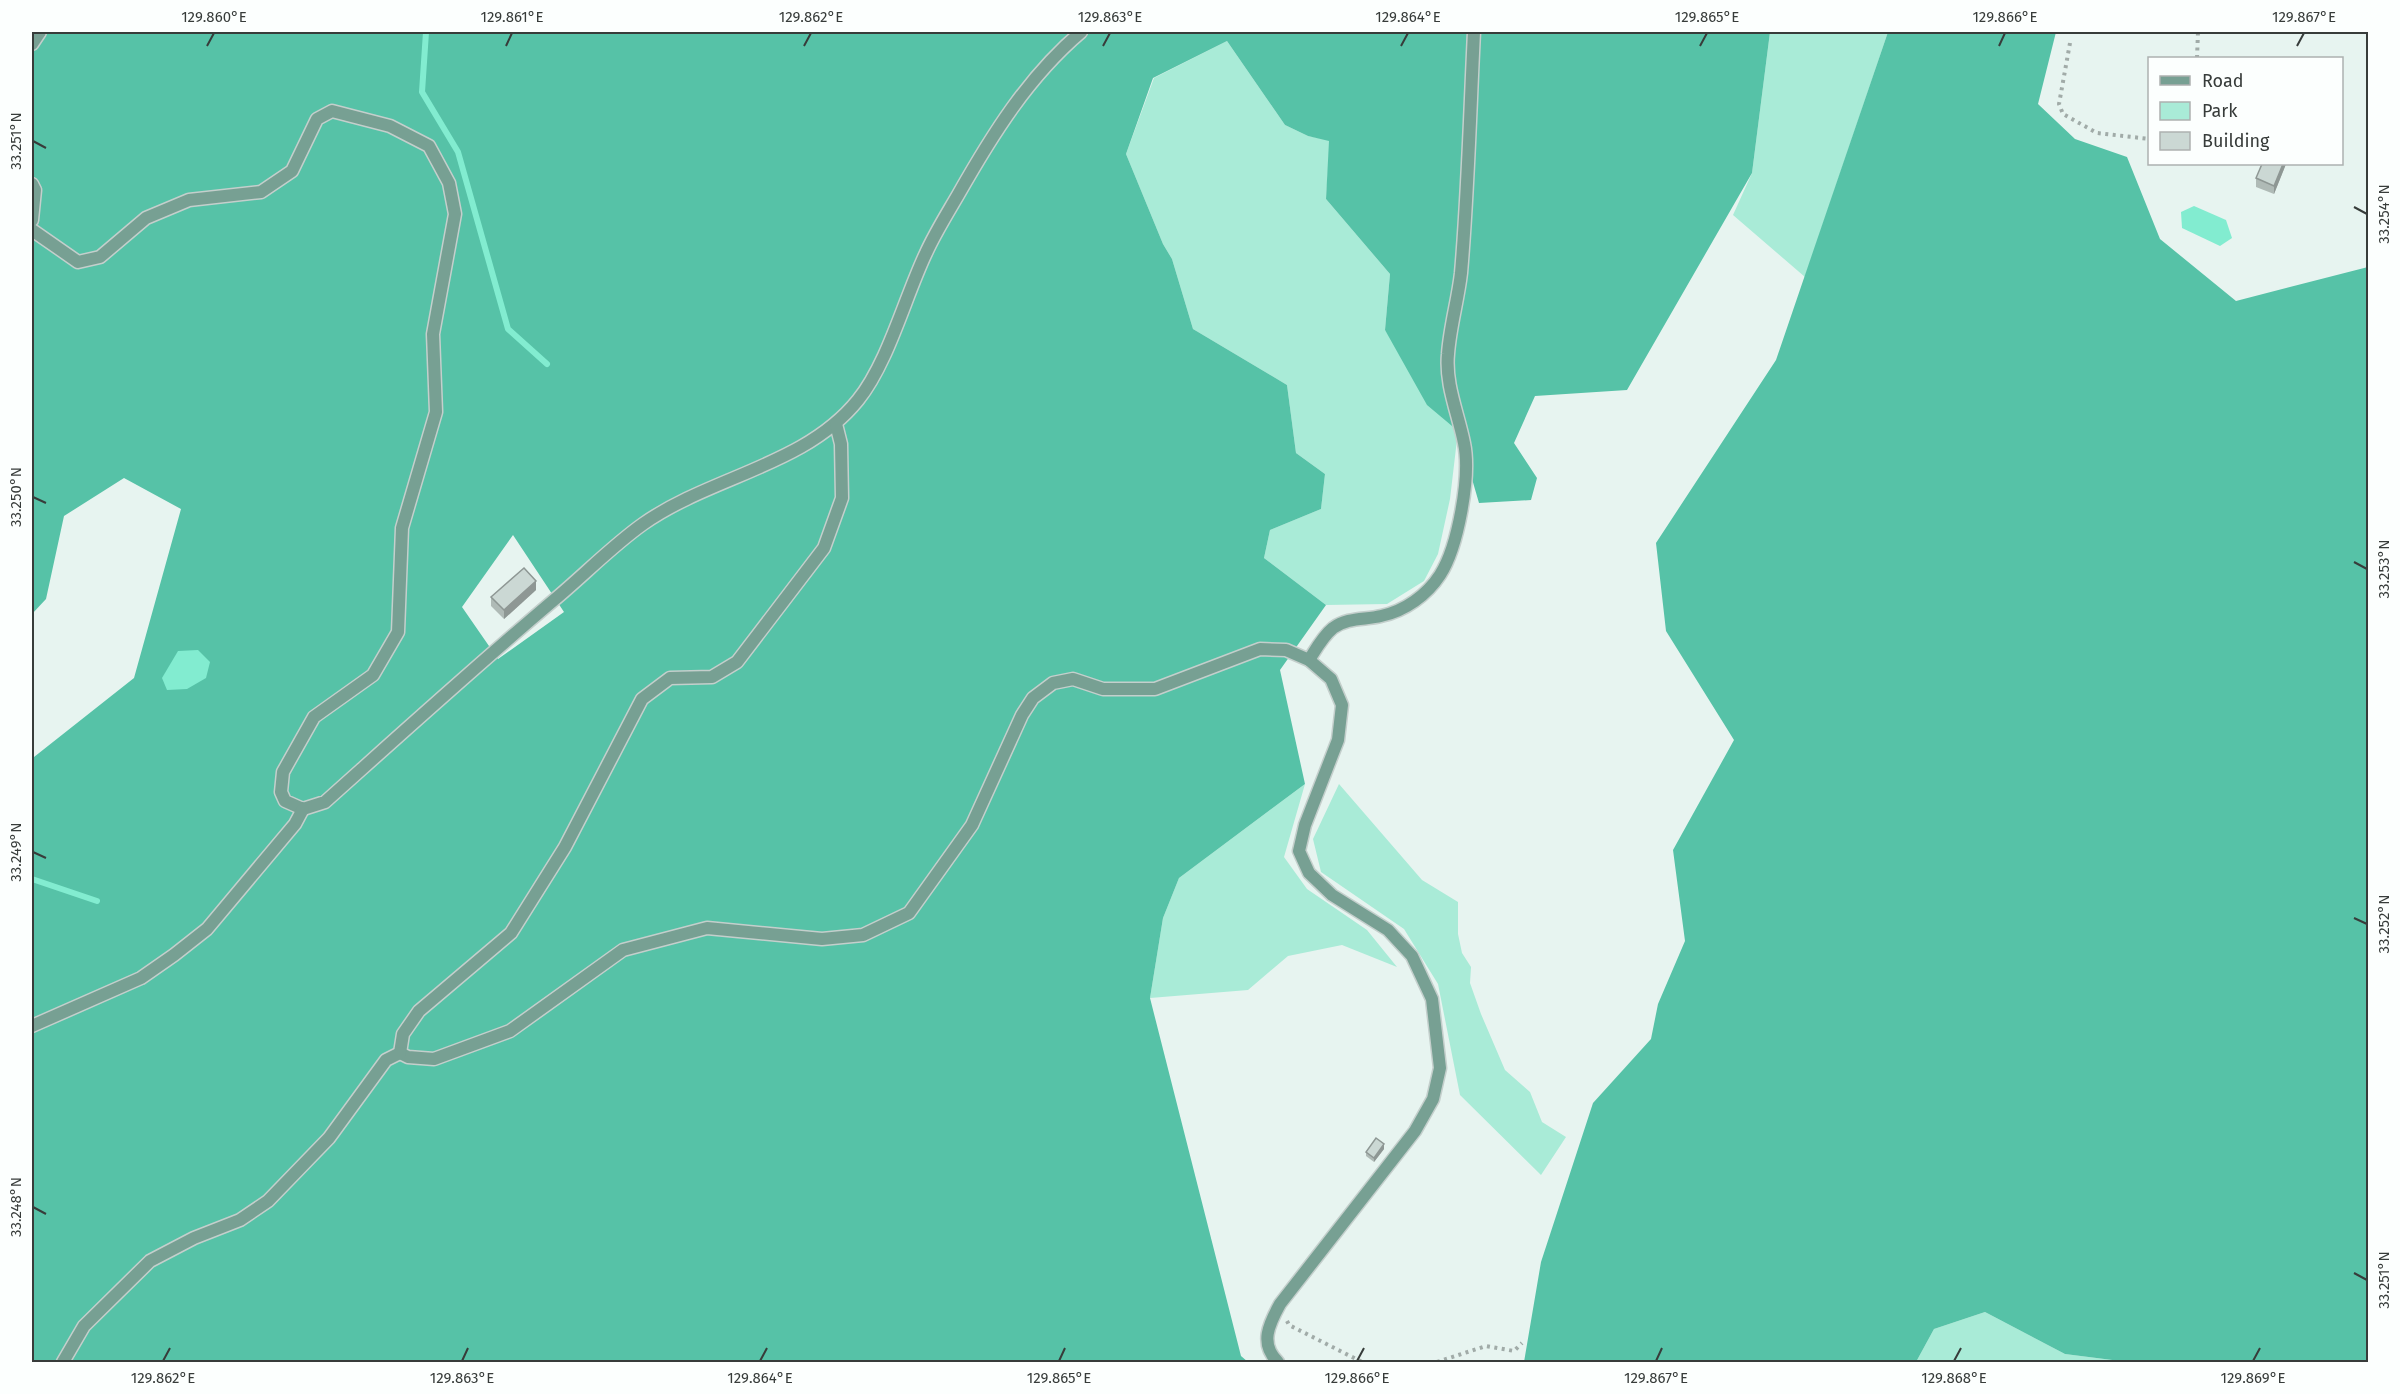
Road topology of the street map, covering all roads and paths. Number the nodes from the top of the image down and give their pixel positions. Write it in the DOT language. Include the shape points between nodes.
graph roads {
  1 [pos="40,32"];
  2 [pos="1081,32"];
  3 [pos="1474,32"];
  4 [pos="2198,32"];
  5 [pos="2070,43"];
  6 [pos="32,44"];
  7 [pos="2197,57"];
  8 [pos="2148,139"];
  9 [pos="32,184"];
  10 [pos="32,220"];
  11 [pos="32,230"];
  12 [pos="836,424"];
  13 [pos="1309,660"];
  14 [pos="303,809"];
  15 [pos="32,1026"];
  16 [pos="400,1053"];
  17 [pos="1280,1304"];
  18 [pos="1522,1343"];
  19 [pos="63,1362"];
  20 [pos="1278,1362"];
  21 [pos="1362,1362"];
  22 [pos="1437,1362"];
  1 -- 6 [label="street"];
  2 -- 12 [label="street" via="1059,50 1021,94 980,158 927,251 875,374"];
  3 -- 13 [label="street" via="1461,274 1448,355 1449,383 1465,445 1467,472 1459,520 1449,557 1428,591 1383,616 1349,620 1333,628"];
  4 -- 7 [label="path"];
  5 -- 8 [label="path" via="2059,104 2063,114 2097,133"];
  9 -- 10 [label="street"];
  11 -- 14 [label="street" via="78,262 99,257 146,218 189,200 261,192 292,171 317,119 332,111 390,126 429,146 449,183 454,214 433,334 436,412 402,528 398,632 373,675 314,717 284,772 281,792 285,801"];
  12 -- 14 [label="street" via="801,447 683,501 644,524 325,802"];
  12 -- 16 [label="street" via="841,444 842,498 824,548 737,662 712,677 670,678 642,699 565,847 511,933 419,1011 403,1034"];
  13 -- 16 [label="street" via="1286,650 1260,649 1155,689 1103,689 1073,679 1053,683 1033,698 1022,715 972,825 909,913 863,935 822,939 707,928 623,950 510,1031 434,1059"];
  13 -- 17 [label="street" via="1331,679 1342,705 1338,740 1299,851 1309,873 1332,895 1388,930 1412,957 1432,999 1440,1068 1433,1099 1414,1131"];
  14 -- 15 [label="street" via="295,824 207,929 141,978"];
  16 -- 19 [label="street" via="386,1060 329,1138 268,1201 240,1220 150,1261 84,1326"];
  17 -- 20 [label="street" via="1268,1326 1266,1342"];
  17 -- 21 [label="path" via="1289,1325"];
  18 -- 22 [label="path" via="1514,1351 1486,1346"];
}
